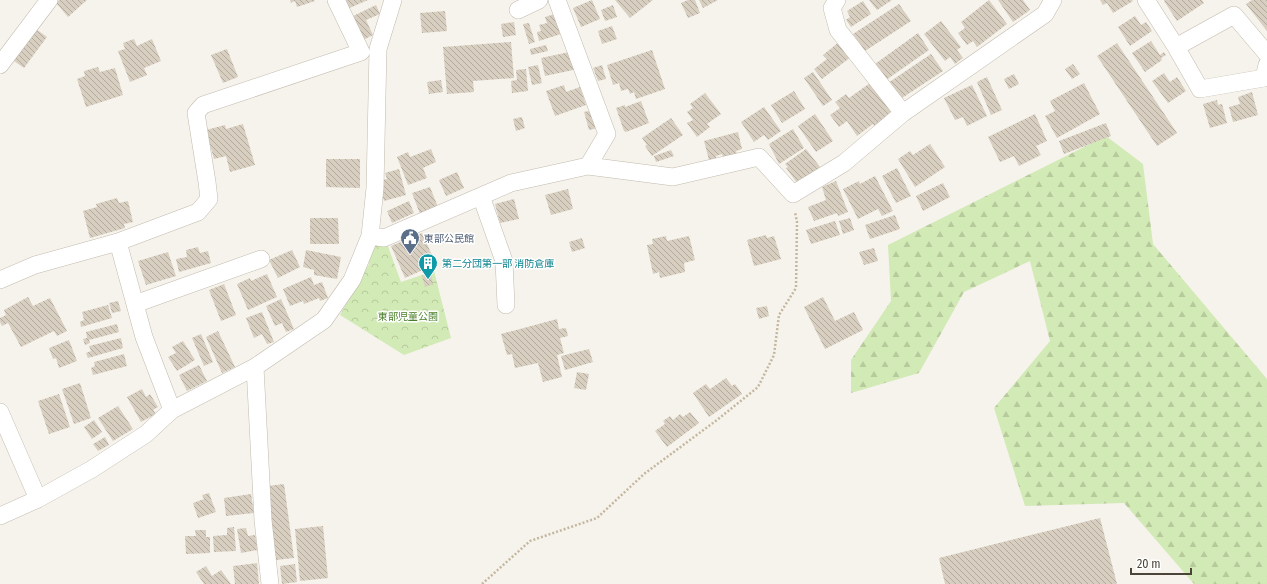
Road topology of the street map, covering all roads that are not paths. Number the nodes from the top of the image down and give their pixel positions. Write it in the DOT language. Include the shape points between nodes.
graph roads {
  1 [pos="50,0"];
  2 [pos="336,0"];
  3 [pos="393,0"];
  4 [pos="539,0"];
  5 [pos="557,0"];
  6 [pos="837,0"];
  7 [pos="1054,0"];
  8 [pos="1146,0"];
  9 [pos="518,10"];
  10 [pos="1176,47"];
  11 [pos="378,49"];
  12 [pos="361,52"];
  13 [pos="1267,54"];
  14 [pos="0,65"];
  15 [pos="1267,65"];
  16 [pos="903,113"];
  17 [pos="588,166"];
  18 [pos="481,196"];
  19 [pos="370,236"];
  20 [pos="118,242"];
  21 [pos="261,259"];
  22 [pos="0,280"];
  23 [pos="135,304"];
  24 [pos="506,306"];
  25 [pos="255,367"];
  26 [pos="172,410"];
  27 [pos="0,412"];
  28 [pos="38,498"];
  29 [pos="0,516"];
  30 [pos="270,584"];
  1 -- 14 [label="street"];
  2 -- 12 [label="street"];
  3 -- 11 [label="street"];
  4 -- 9 [label="street"];
  5 -- 17 [label="street" via="607,134"];
  6 -- 16 [label="street" via="832,8 838,30"];
  7 -- 16 [label="street" via="1045,14"];
  8 -- 10 [label="street"];
  10 -- 13 [label="street" via="1234,15"];
  10 -- 15 [label="street" via="1200,89 1264,78"];
  11 -- 12 [label="street"];
  11 -- 19 [label="street" via="375,188"];
  12 -- 20 [label="street" via="203,104 196,113 209,199 198,212"];
  16 -- 17 [label="street" via="844,163 793,194 759,157 672,177"];
  17 -- 18 [label="street" via="511,183"];
  18 -- 19 [label="street" via="384,238"];
  18 -- 24 [label="street" via="504,261"];
  19 -- 25 [label="street" via="352,280 324,320"];
  20 -- 22 [label="street" via="34,265"];
  20 -- 23 [label="street"];
  21 -- 23 [label="street"];
  23 -- 26 [label="street" via="144,337"];
  25 -- 26 [label="street"];
  25 -- 30 [label="street" via="263,520"];
  26 -- 28 [label="street" via="146,434 92,470"];
  27 -- 28 [label="street"];
  28 -- 29 [label="street"];
}
